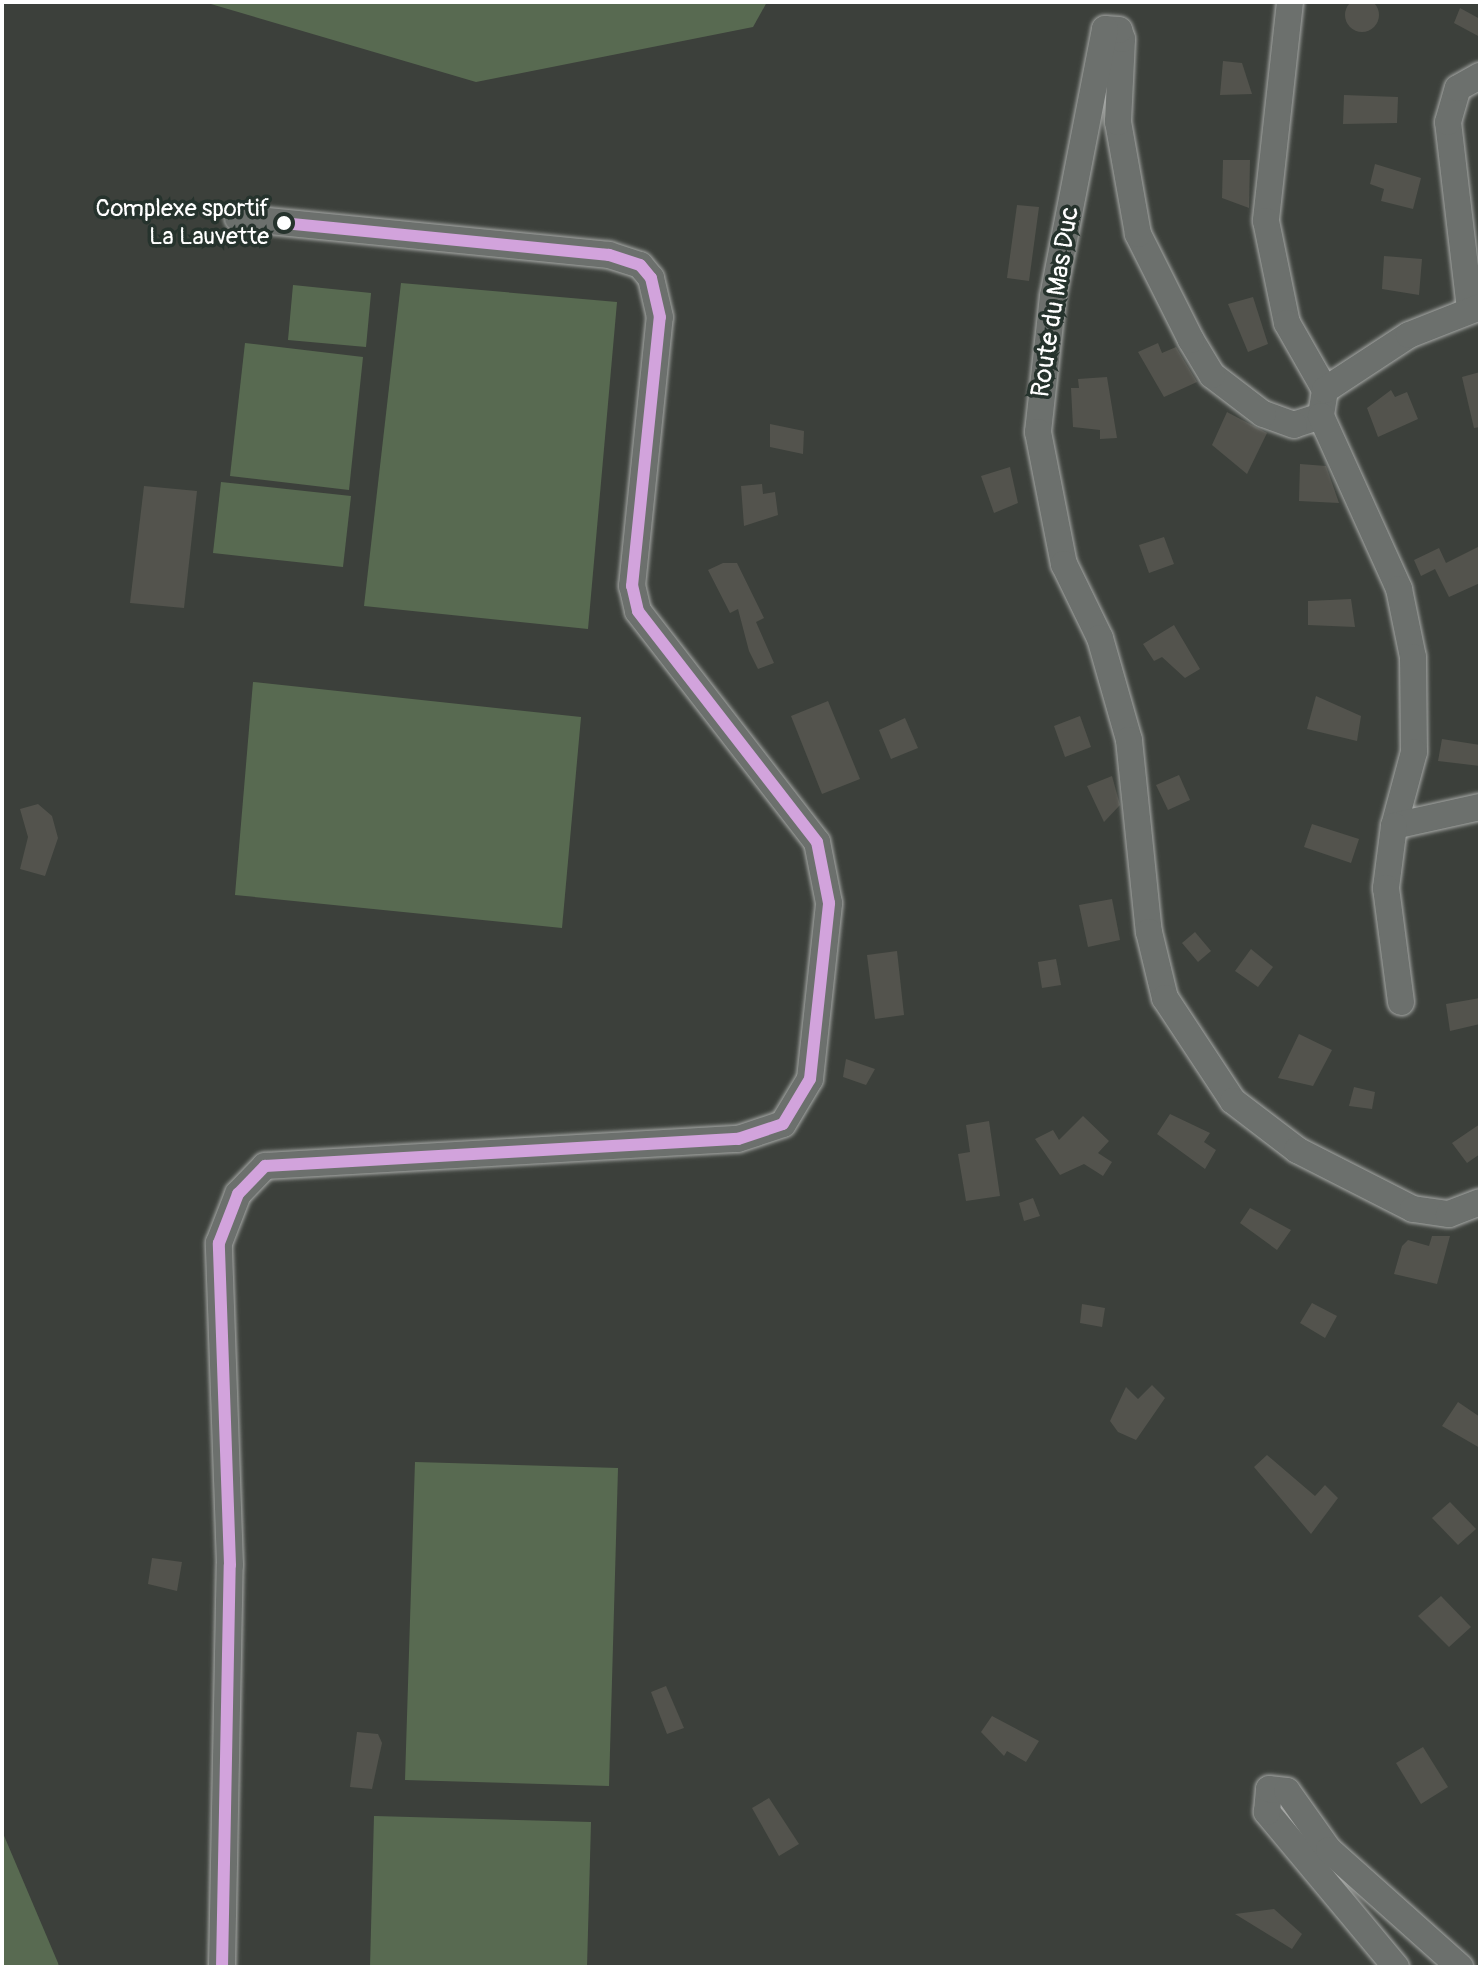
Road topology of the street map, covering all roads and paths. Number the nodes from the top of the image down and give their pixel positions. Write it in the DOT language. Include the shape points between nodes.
graph roads {
  1 [pos="1290,2"];
  2 [pos="1480,76"];
  3 [pos="238,218"];
  4 [pos="1475,308"];
  5 [pos="1325,390"];
  6 [pos="1321,416"];
  7 [pos="1480,807"];
  8 [pos="1394,826"];
  9 [pos="1401,1002"];
  10 [pos="1480,1202"];
  11 [pos="222,1967"];
  12 [pos="1396,1967"];
  13 [pos="1460,1967"];
  1 -- 5 [label="street" via="1270,167 1269,254 1287,323"];
  2 -- 4 [label="street" via="1458,88 1448,122"];
  3 -- 11 [label="street" via="609,255 640,265 651,278 660,317 632,586 638,611 817,842 829,903 810,1079 783,1124 738,1139 265,1166 238,1194 219,1243 230,1565"];
  4 -- 5 [label="street" via="1409,335"];
  5 -- 6 [label="street"];
  6 -- 8 [label="street" via="1399,589 1413,657 1414,752"];
  6 -- 10 [label="street, Route du Mas Duc" via="1294,425 1263,414 1212,375 1191,340 1138,234 1118,122 1122,39 1112,27 1097,49 1053,296 1039,386 1041,454 1064,564 1100,638 1129,740 1149,932 1165,998 1233,1101 1297,1150 1413,1209 1449,1214"];
  7 -- 8 [label="street"];
  8 -- 9 [label="street" via="1386,888"];
  12 -- 13 [label="street" via="1267,1812 1269,1789 1287,1791 1329,1850"];
}
